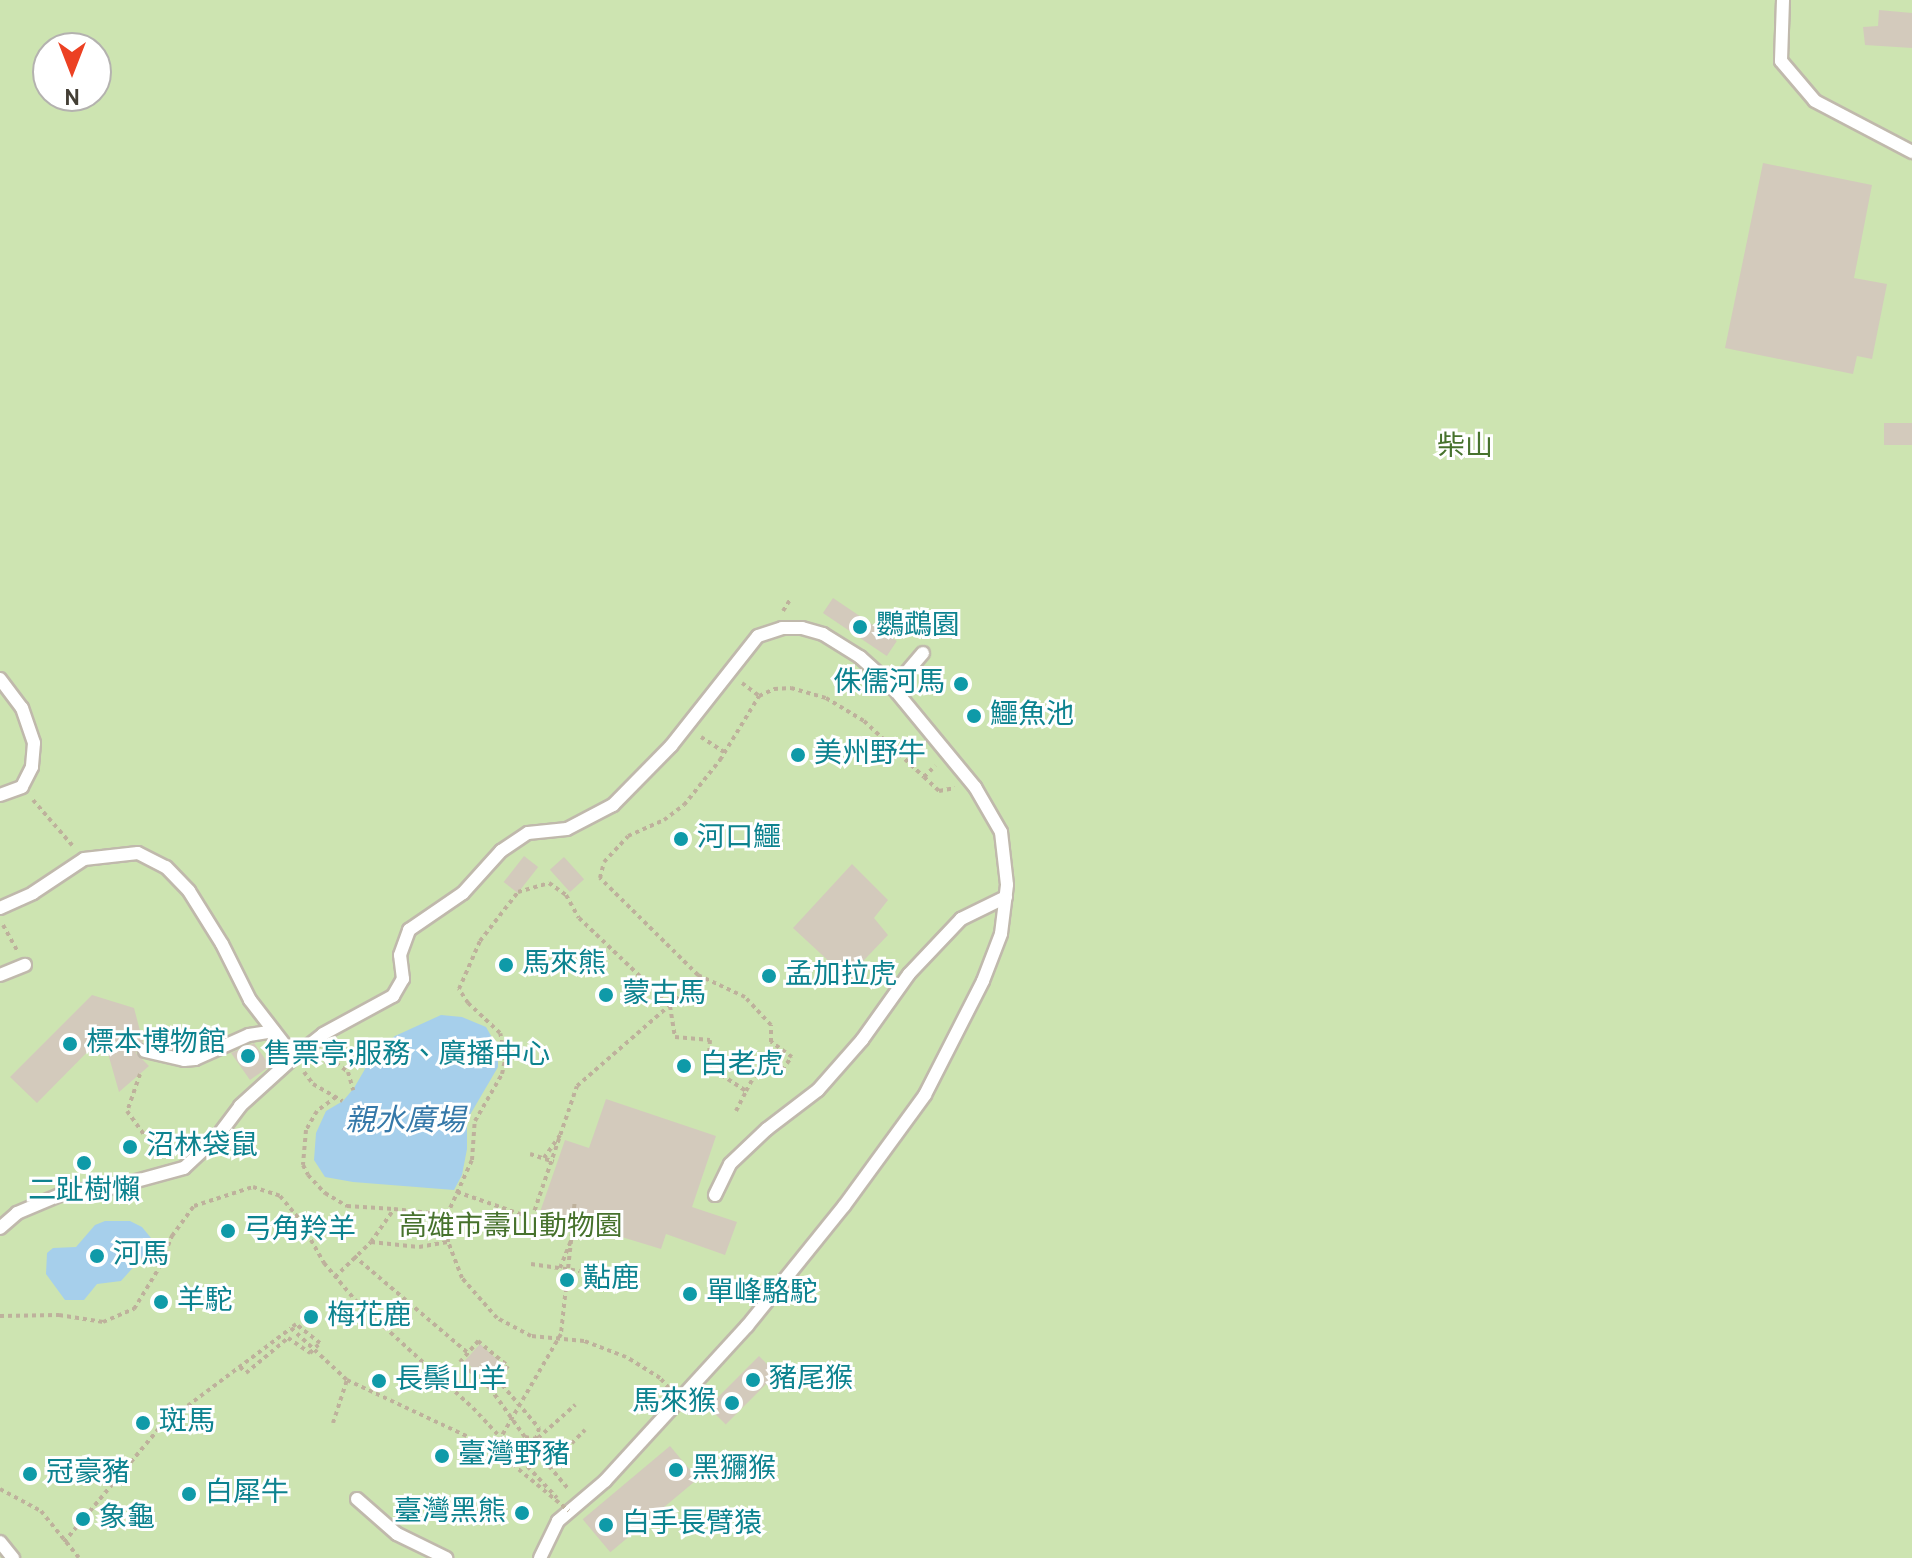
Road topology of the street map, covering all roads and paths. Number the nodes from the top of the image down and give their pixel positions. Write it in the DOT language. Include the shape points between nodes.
graph roads {
  1 [pos="1783,0"];
  2 [pos="1912,152"];
  3 [pos="923,653"];
  4 [pos="0,679"];
  5 [pos="893,688"];
  6 [pos="686,726"];
  7 [pos="724,752"];
  8 [pos="949,754"];
  9 [pos="22,787"];
  10 [pos="0,795"];
  11 [pos="84,859"];
  12 [pos="1006,897"];
  13 [pos="0,908"];
  14 [pos="0,918"];
  15 [pos="25,965"];
  16 [pos="0,975"];
  17 [pos="698,975"];
  18 [pos="670,1005"];
  19 [pos="274,1031"];
  20 [pos="145,1051"];
  21 [pos="294,1057"];
  22 [pos="140,1074"];
  23 [pos="353,1090"];
  24 [pos="746,1091"];
  25 [pos="336,1097"];
  26 [pos="343,1101"];
  27 [pos="736,1111"];
  28 [pos="560,1135"];
  29 [pos="530,1154"];
  30 [pos="544,1158"];
  31 [pos="554,1162"];
  32 [pos="184,1168"];
  33 [pos="457,1192"];
  34 [pos="715,1195"];
  35 [pos="575,1200"];
  36 [pos="394,1209"];
  37 [pos="447,1215"];
  38 [pos="532,1218"];
  39 [pos="0,1228"];
  40 [pos="572,1232"];
  41 [pos="571,1241"];
  42 [pos="371,1242"];
  43 [pos="448,1242"];
  44 [pos="354,1256"];
  45 [pos="531,1264"];
  46 [pos="560,1268"];
  47 [pos="579,1271"];
  48 [pos="335,1277"];
  49 [pos="0,1316"];
  50 [pos="291,1328"];
  51 [pos="468,1353"];
  52 [pos="240,1367"];
  53 [pos="497,1379"];
  54 [pos="347,1380"];
  55 [pos="490,1388"];
  56 [pos="679,1400"];
  57 [pos="575,1405"];
  58 [pos="333,1423"];
  59 [pos="585,1430"];
  60 [pos="536,1439"];
  61 [pos="494,1449"];
  62 [pos="549,1466"];
  63 [pos="0,1489"];
  64 [pos="357,1499"];
  65 [pos="580,1502"];
  66 [pos="569,1511"];
  67 [pos="0,1542"];
  68 [pos="64,1542"];
  69 [pos="13,1558"];
  70 [pos="79,1558"];
  71 [pos="446,1558"];
  72 [pos="540,1558"];
  1 -- 2 [label="lane" via="1781,61 1815,101"];
  3 -- 5 [label="lane"];
  4 -- 9 [label="lane" via="22,708 34,743 32,767"];
  5 -- 6 [label="lane" via="860,657 823,634 782,628 758,636"];
  5 -- 8 [label="lane"];
  6 -- 7 [label="path"];
  6 -- 21 [label="lane" via="613,805 567,829 528,833 501,851 463,893 409,930 400,955 403,979 393,996 323,1034"];
  7 -- 8 [label="path" via="759,696 791,688 826,698 864,721 924,777"];
  7 -- 17 [label="path" via="684,805 613,849 600,878"];
  8 -- 12 [label="lane" via="1001,832"];
  9 -- 10 [label="lane"];
  9 -- 11 [label="path"];
  11 -- 13 [label="lane"];
  11 -- 19 [label="lane" via="138,853 166,867 189,891 250,1000"];
  12 -- 34 [label="lane" via="961,919 909,974 818,1090 730,1164"];
  12 -- 56 [label="lane" via="1001,934 983,981 925,1095 844,1206"];
  14 -- 15 [label="path"];
  15 -- 16 [label="lane"];
  17 -- 18 [label="path"];
  17 -- 24 [label="path" via="745,997 771,1025 771,1042 792,1057 777,1076 758,1069"];
  18 -- 24 [label="path" via="675,1037 710,1040 708,1066"];
  18 -- 28 [label="path, bridge" via="577,1086"];
  18 -- 33 [label="path" via="579,918 566,895 549,883 518,892 480,941 459,989 500,1033 505,1060 475,1121 472,1160"];
  19 -- 20 [label="lane" via="249,1035 195,1059"];
  19 -- 21 [label="lane"];
  21 -- 23 [label="path" via="336,1063 348,1072"];
  21 -- 25 [label="path" via="313,1084"];
  21 -- 32 [label="lane"];
  22 -- 32 [label="path" via="127,1111 165,1162"];
  24 -- 27 [label="path"];
  25 -- 26 [label="path"];
  25 -- 36 [label="path" via="317,1111 306,1130 303,1165 325,1193 347,1206"];
  28 -- 30 [label="path"];
  28 -- 38 [label="path, bridge"];
  29 -- 30 [label="path"];
  30 -- 31 [label="path"];
  32 -- 39 [label="lane" via="107,1189 69,1191 17,1213"];
  33 -- 37 [label="path"];
  33 -- 38 [label="path, bridge"];
  35 -- 40 [label="path"];
  36 -- 37 [label="path"];
  36 -- 42 [label="path"];
  37 -- 43 [label="path"];
  38 -- 40 [label="path, bridge"];
  40 -- 41 [label="path, bridge"];
  41 -- 46 [label="path"];
  41 -- 61 [label="path, bridge" via="561,1334"];
  42 -- 43 [label="path" via="419,1247"];
  42 -- 44 [label="path"];
  43 -- 56 [label="path" via="462,1278 497,1318 531,1336 584,1341 626,1357 660,1378"];
  44 -- 48 [label="path"];
  44 -- 51 [label="path"];
  45 -- 46 [label="path"];
  46 -- 47 [label="path"];
  48 -- 49 [label="path" via="280,1196 253,1187 194,1206 134,1309 103,1322 59,1315"];
  48 -- 66 [label="path" via="507,1442"];
  50 -- 52 [label="path, bridge"];
  50 -- 52 [label="path" via="296,1324 320,1343 310,1353 288,1338 246,1373"];
  50 -- 54 [label="path, bridge"];
  51 -- 53 [label="path" via="478,1341 508,1366"];
  51 -- 55 [label="path" via="460,1362"];
  52 -- 68 [label="path, bridge" via="162,1425"];
  53 -- 55 [label="path"];
  53 -- 60 [label="path" via="539,1428"];
  54 -- 58 [label="path"];
  54 -- 61 [label="path, bridge"];
  55 -- 60 [label="path" via="525,1437"];
  56 -- 65 [label="lane"];
  57 -- 60 [label="path"];
  59 -- 62 [label="path"];
  60 -- 62 [label="path"];
  61 -- 66 [label="path, bridge"];
  62 -- 65 [label="path"];
  63 -- 68 [label="path" via="41,1511"];
  64 -- 71 [label="lane" via="397,1534"];
  65 -- 66 [label="lane"];
  66 -- 72 [label="lane" via="558,1521"];
  67 -- 69 [label="lane"];
  68 -- 70 [label="path"];
}
